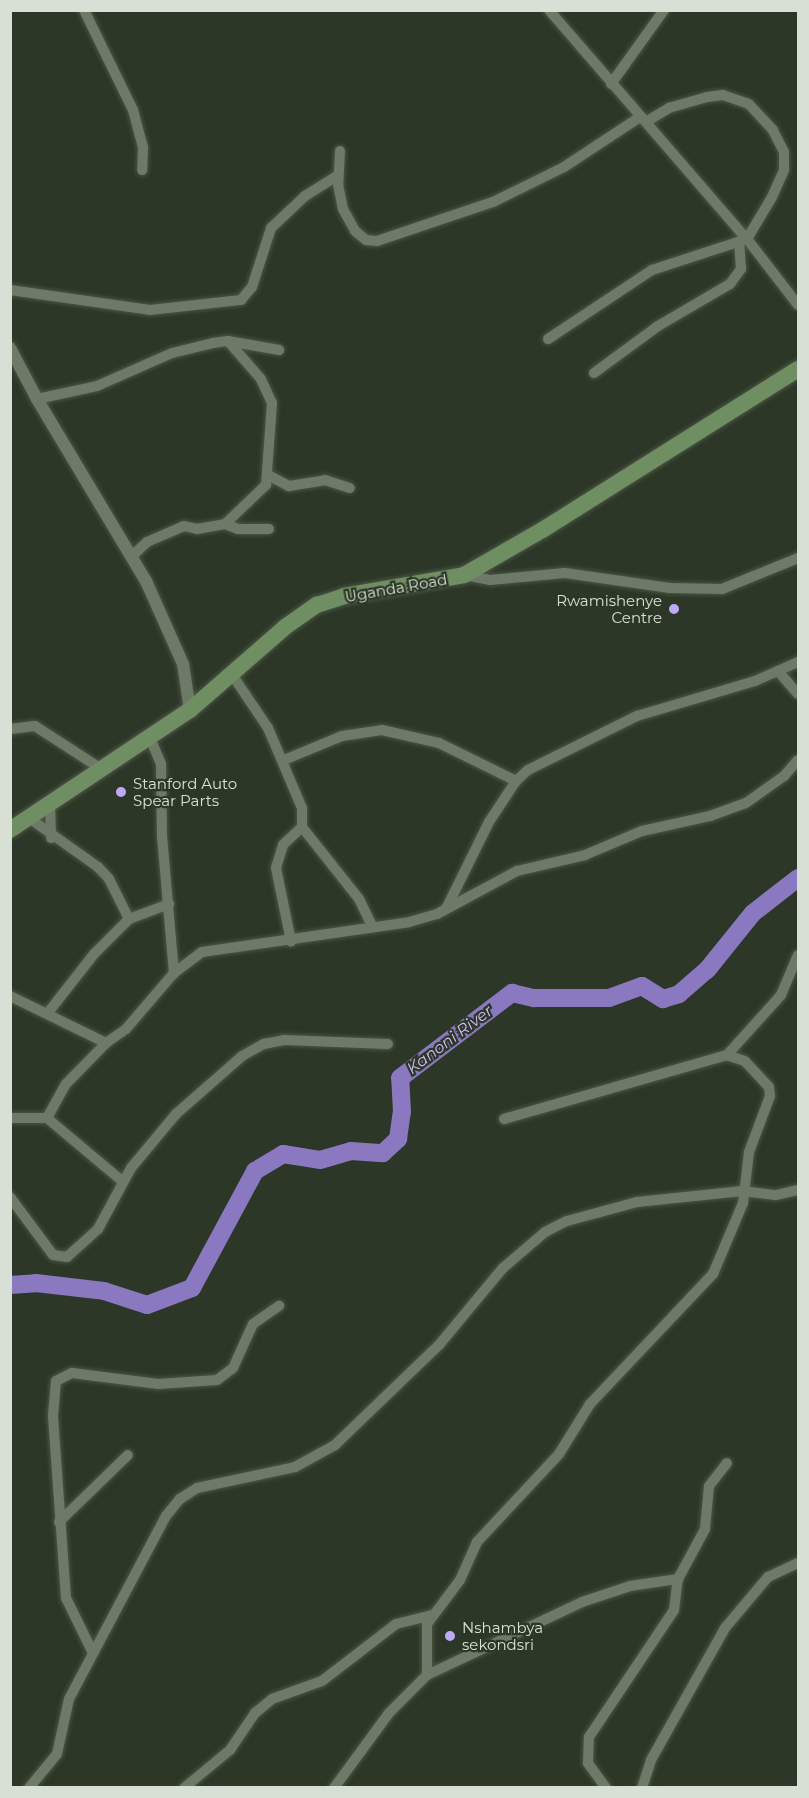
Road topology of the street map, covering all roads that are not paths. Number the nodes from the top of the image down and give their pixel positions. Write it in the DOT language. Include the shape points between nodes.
graph roads {
  1 [pos="84,10"];
  2 [pos="549,10"];
  3 [pos="664,10"];
  4 [pos="611,84"];
  5 [pos="643,119"];
  6 [pos="340,151"];
  7 [pos="142,170"];
  8 [pos="338,175"];
  9 [pos="743,241"];
  10 [pos="10,290"];
  11 [pos="798,305"];
  12 [pos="548,339"];
  13 [pos="228,341"];
  14 [pos="10,348"];
  15 [pos="279,350"];
  16 [pos="798,369"];
  17 [pos="594,373"];
  18 [pos="37,399"];
  19 [pos="268,475"];
  20 [pos="350,488"];
  21 [pos="225,524"];
  22 [pos="269,529"];
  23 [pos="131,556"];
  24 [pos="798,558"];
  25 [pos="464,574"];
  26 [pos="798,662"];
  27 [pos="778,671"];
  28 [pos="233,676"];
  29 [pos="798,694"];
  30 [pos="190,710"];
  31 [pos="10,729"];
  32 [pos="150,738"];
  33 [pos="284,760"];
  34 [pos="798,760"];
  35 [pos="103,770"];
  36 [pos="516,781"];
  37 [pos="50,805"];
  38 [pos="29,818"];
  39 [pos="302,827"];
  40 [pos="10,830"];
  41 [pos="51,838"];
  42 [pos="169,904"];
  43 [pos="446,909"];
  44 [pos="129,919"];
  45 [pos="372,926"];
  46 [pos="291,941"];
  47 [pos="798,955"];
  48 [pos="174,973"];
  49 [pos="10,996"];
  50 [pos="47,1014"];
  51 [pos="106,1042"];
  52 [pos="388,1044"];
  53 [pos="727,1055"];
  54 [pos="10,1118"];
  55 [pos="47,1118"];
  56 [pos="504,1119"];
  57 [pos="122,1181"];
  58 [pos="798,1190"];
  59 [pos="742,1191"];
  60 [pos="10,1197"];
  61 [pos="279,1306"];
  62 [pos="128,1455"];
  63 [pos="727,1463"];
  64 [pos="59,1522"];
  65 [pos="798,1563"];
  66 [pos="678,1579"];
  67 [pos="433,1615"];
  68 [pos="92,1651"];
  69 [pos="427,1675"];
  70 [pos="29,1788"];
  71 [pos="184,1788"];
  72 [pos="334,1788"];
  73 [pos="606,1788"];
  74 [pos="642,1788"];
  1 -- 7 [label="street" via="133,110 142,147"];
  2 -- 4 [label="street"];
  3 -- 4 [label="street"];
  4 -- 5 [label="street"];
  5 -- 8 [label="street" via="564,167 502,198 377,241 366,240 355,231 342,209"];
  5 -- 9 [label="street"];
  5 -- 9 [label="street" via="687,100 723,95 758,110 784,152 784,170"];
  6 -- 8 [label="street"];
  8 -- 10 [label="street" via="305,196 271,228 264,239 252,287 241,300 150,310"];
  9 -- 11 [label="street"];
  9 -- 12 [label="street" via="652,270"];
  9 -- 17 [label="street" via="741,269 730,284 658,326"];
  13 -- 15 [label="street"];
  13 -- 18 [label="street" via="172,353 97,386"];
  13 -- 19 [label="street" via="268,390 272,403"];
  14 -- 18 [label="street"];
  16 -- 25 [label="main road, Uganda Road" via="544,529"];
  18 -- 23 [label="street"];
  19 -- 20 [label="street" via="289,486 325,480"];
  19 -- 21 [label="street" via="266,485"];
  21 -- 22 [label="street" via="238,530"];
  21 -- 23 [label="street" via="197,529 184,526 147,542"];
  23 -- 30 [label="street" via="183,664"];
  24 -- 25 [label="street" via="722,590 669,588 565,573 490,580"];
  25 -- 28 [label="main road, Uganda Road" via="344,596 316,605 285,627"];
  26 -- 27 [label="street"];
  27 -- 29 [label="street"];
  27 -- 36 [label="street" via="637,716 561,752"];
  28 -- 30 [label="main road, Uganda Road"];
  28 -- 33 [label="street"];
  30 -- 32 [label="main road, Uganda Road"];
  31 -- 35 [label="street" via="35,726"];
  32 -- 35 [label="main road, Uganda Road"];
  32 -- 42 [label="street" via="161,764 162,836"];
  33 -- 36 [label="street" via="342,736 382,730 439,743"];
  33 -- 39 [label="street" via="303,808"];
  34 -- 43 [label="street" via="784,776 746,803 710,816 642,831 585,855 517,871"];
  35 -- 37 [label="main road, Uganda Road"];
  36 -- 43 [label="street" via="489,822"];
  37 -- 38 [label="main road, Uganda Road"];
  37 -- 41 [label="street"];
  38 -- 40 [label="main road, Uganda Road"];
  38 -- 41 [label="street"];
  39 -- 45 [label="street" via="359,899"];
  39 -- 46 [label="street" via="283,845 276,868"];
  41 -- 44 [label="street" via="98,867 109,879"];
  42 -- 44 [label="street"];
  42 -- 48 [label="street"];
  43 -- 45 [label="street" via="409,922"];
  44 -- 50 [label="street" via="94,954"];
  45 -- 46 [label="street"];
  46 -- 48 [label="street" via="202,952"];
  47 -- 53 [label="street" via="781,995"];
  48 -- 51 [label="street" via="126,1029"];
  49 -- 50 [label="street"];
  50 -- 51 [label="street"];
  51 -- 55 [label="street" via="66,1084"];
  52 -- 57 [label="street" via="315,1039 264,1044 242,1056 197,1093"];
  53 -- 56 [label="street"];
  53 -- 59 [label="street" via="753,1067 769,1087 770,1096 749,1152"];
  54 -- 55 [label="street"];
  55 -- 57 [label="street"];
  57 -- 60 [label="street" via="98,1229 67,1257 53,1255"];
  58 -- 59 [label="street" via="776,1196"];
  59 -- 67 [label="street" via="743,1203 721,1259 704,1287 590,1404 559,1454 477,1542 454,1589"];
  59 -- 68 [label="street" via="638,1202 567,1221 545,1232 503,1268 439,1345 335,1445 295,1467 197,1488 180,1499 166,1516"];
  61 -- 64 [label="street" via="254,1324 233,1368 217,1380 158,1384 128,1383 99,1374 72,1373 61,1377 53,1389"];
  62 -- 64 [label="street"];
  63 -- 66 [label="street" via="709,1486 705,1529"];
  64 -- 68 [label="street" via="66,1598"];
  65 -- 74 [label="street" via="768,1577 725,1628 651,1760"];
  66 -- 69 [label="street" via="630,1586 582,1602"];
  66 -- 73 [label="street" via="674,1610 589,1737 588,1763"];
  67 -- 69 [label="street" via="426,1634 430,1657"];
  67 -- 71 [label="street" via="396,1624 322,1681 272,1699 255,1713 230,1750"];
  68 -- 70 [label="street" via="69,1699 57,1754"];
  69 -- 72 [label="street" via="390,1713"];
}
